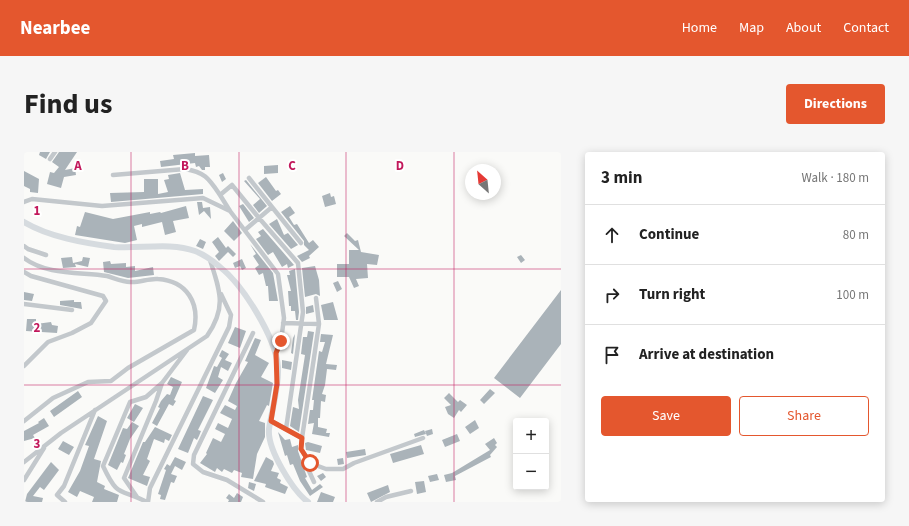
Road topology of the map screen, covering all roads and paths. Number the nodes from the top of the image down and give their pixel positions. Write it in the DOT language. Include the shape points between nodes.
graph roads {
  1 [pos="55,152"];
  2 [pos="50,159"];
  3 [pos="113,175"];
  4 [pos="249,178"];
  5 [pos="220,195"];
  6 [pos="24,202"];
  7 [pos="272,207"];
  8 [pos="230,211"];
  9 [pos="259,218"];
  10 [pos="24,222"];
  11 [pos="245,230"];
  12 [pos="301,243"];
  13 [pos="24,246"];
  14 [pos="46,255"];
  15 [pos="24,258"];
  16 [pos="210,260"];
  17 [pos="24,272"];
  18 [pos="221,294"];
  19 [pos="316,298"];
  20 [pos="24,304"];
  21 [pos="72,310"];
  22 [pos="283,323"];
  23 [pos="302,323"];
  24 [pos="319,324"];
  25 [pos="253,334"];
  26 [pos="190,347"];
  27 [pos="276,353"];
  28 [pos="24,365"];
  29 [pos="162,383"];
  30 [pos="95,410"];
  31 [pos="24,421"];
  32 [pos="271,421"];
  33 [pos="286,429"];
  34 [pos="302,438"];
  35 [pos="423,438"];
  36 [pos="46,444"];
  37 [pos="24,462"];
  38 [pos="310,463"];
  39 [pos="24,480"];
  40 [pos="314,482"];
  41 [pos="411,491"];
  42 [pos="137,497"];
  43 [pos="304,501"];
  44 [pos="65,502"];
  45 [pos="148,502"];
  46 [pos="263,502"];
  47 [pos="377,502"];
  1 -- 2 [label="street"];
  3 -- 5 [label="street" via="185,169 197,171 206,176"];
  4 -- 7 [label="street"];
  5 -- 8 [label="street"];
  5 -- 9 [label="street" via="232,185"];
  6 -- 8 [label="street" via="32,199 102,206 203,198"];
  7 -- 9 [label="street"];
  7 -- 12 [label="street"];
  8 -- 11 [label="street"];
  9 -- 11 [label="street"];
  9 -- 23 [label="street" via="298,263"];
  10 -- 16 [label="street" via="51,234 91,243 114,247 184,248 196,251"];
  11 -- 22 [label="street" via="278,274"];
  13 -- 14 [label="street"];
  15 -- 31 [label="street" via="35,266 130,282 157,278 174,281 186,289 192,300 196,320 194,330 128,368 117,378 76,386 52,398"];
  16 -- 18 [label="street"];
  16 -- 27 [label="street" via="221,267 252,302"];
  17 -- 28 [label="street" via="103,296 106,301 91,323 48,342"];
  18 -- 26 [label="street" via="217,322 207,336"];
  18 -- 45 [label="street" via="231,314 229,327 150,488"];
  19 -- 24 [label="street"];
  20 -- 21 [label="street"];
  22 -- 23 [label="street"];
  22 -- 27 [label="street" via="281,341"];
  23 -- 24 [label="street"];
  23 -- 33 [label="street"];
  24 -- 34 [label="street"];
  25 -- 46 [label="street" via="194,455 193,464 203,472 227,480"];
  26 -- 29 [label="street"];
  26 -- 30 [label="street"];
  27 -- 32 [label="street" via="277,384"];
  29 -- 42 [label="street" via="124,478"];
  29 -- 42 [label="street" via="146,397 130,402 103,466 112,485 120,492"];
  30 -- 36 [label="street"];
  30 -- 44 [label="street" via="64,486 57,495"];
  32 -- 33 [label="street"];
  32 -- 43 [label="street" via="269,430 274,452"];
  33 -- 34 [label="street"];
  34 -- 38 [label="street" via="301,449"];
  35 -- 38 [label="street" via="343,469 326,469"];
  36 -- 37 [label="street"];
  36 -- 39 [label="street"];
  38 -- 40 [label="street" via="309,471"];
  41 -- 47 [label="street"];
  42 -- 45 [label="street"];
}
